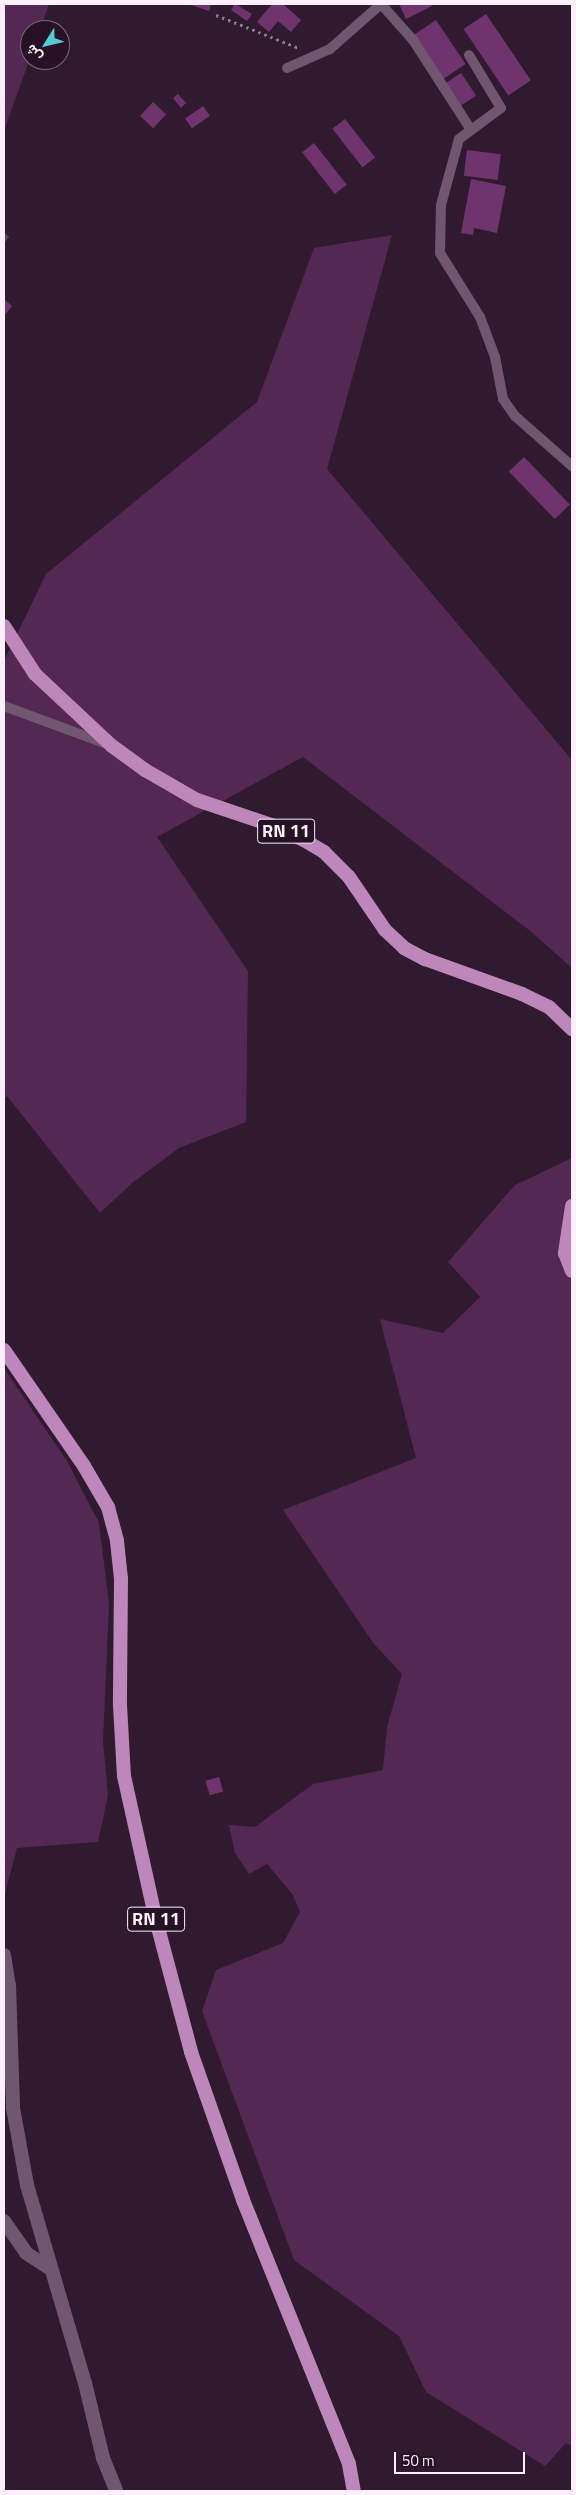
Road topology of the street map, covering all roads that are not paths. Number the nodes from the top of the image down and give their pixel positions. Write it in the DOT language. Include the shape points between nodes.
graph roads {
  1 [pos="381,4"];
  2 [pos="469,56"];
  3 [pos="287,68"];
  4 [pos="470,128"];
  5 [pos="572,466"];
  6 [pos="4,626"];
  7 [pos="4,706"];
  8 [pos="112,746"];
  9 [pos="572,1029"];
  10 [pos="572,1206"];
  11 [pos="572,1272"];
  12 [pos="4,1350"];
  13 [pos="4,1955"];
  14 [pos="4,2221"];
  15 [pos="49,2268"];
  16 [pos="116,2491"];
  17 [pos="354,2491"];
  1 -- 3 [label="lane" via="330,49"];
  1 -- 4 [label="lane" via="413,40"];
  2 -- 4 [label="lane" via="501,108"];
  4 -- 5 [label="lane" via="459,139 441,205 440,253 480,317 495,357 502,399 515,416"];
  6 -- 8 [label="main road, RN 11" via="35,674"];
  7 -- 8 [label="lane"];
  8 -- 9 [label="main road, RN 11" via="145,770 197,800 280,828 324,852 349,877 384,930 404,948 425,959 522,994 549,1008"];
  10 -- 11 [label="main road" via="565,1253"];
  12 -- 17 [label="main road, RN 11" via="84,1466 108,1508 117,1541 121,1579 120,1705 124,1776 156,1920 192,2052 243,2200 349,2464"];
  13 -- 15 [label="street" via="9,1985 14,2108 27,2185"];
  14 -- 15 [label="street" via="26,2253"];
  15 -- 16 [label="street" via="84,2382 102,2458"];
}
